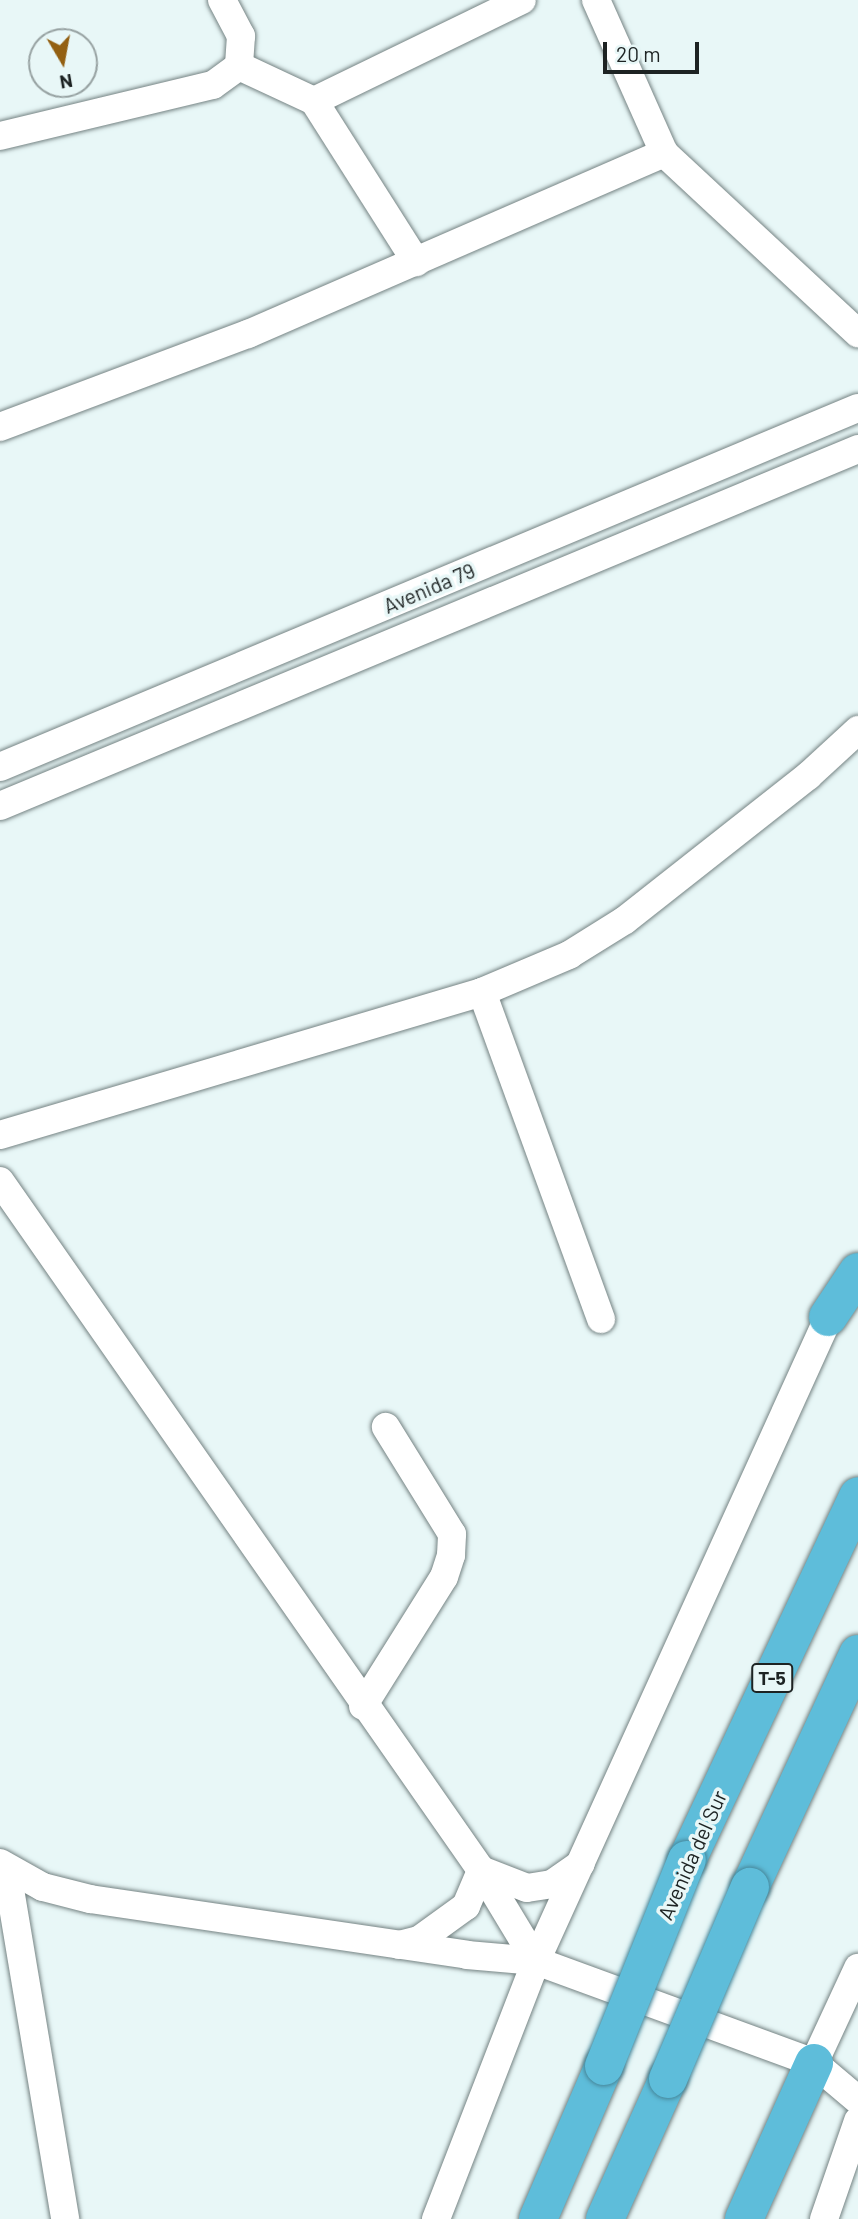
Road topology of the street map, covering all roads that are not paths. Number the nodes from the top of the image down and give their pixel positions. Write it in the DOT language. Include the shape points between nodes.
graph roads {
  1 [pos="222,0"];
  2 [pos="522,0"];
  3 [pos="596,0"];
  4 [pos="239,66"];
  5 [pos="314,101"];
  6 [pos="0,136"];
  7 [pos="664,153"];
  8 [pos="416,262"];
  9 [pos="858,333"];
  10 [pos="858,408"];
  11 [pos="0,427"];
  12 [pos="858,449"];
  13 [pos="858,730"];
  14 [pos="0,767"];
  15 [pos="0,806"];
  16 [pos="482,992"];
  17 [pos="0,1135"];
  18 [pos="0,1181"];
  19 [pos="858,1254"];
  20 [pos="858,1272"];
  21 [pos="828,1317"];
  22 [pos="601,1319"];
  23 [pos="386,1427"];
  24 [pos="858,1496"];
  25 [pos="858,1654"];
  26 [pos="363,1706"];
  27 [pos="581,1864"];
  28 [pos="4,1867"];
  29 [pos="481,1870"];
  30 [pos="399,1945"];
  31 [pos="536,1961"];
  32 [pos="858,1968"];
  33 [pos="814,2063"];
  34 [pos="858,2100"];
  35 [pos="858,2121"];
  36 [pos="65,2219"];
  37 [pos="436,2219"];
  38 [pos="538,2219"];
  39 [pos="606,2219"];
  40 [pos="744,2219"];
  41 [pos="824,2219"];
  1 -- 4 [label="street" via="241,36"];
  2 -- 5 [label="street"];
  3 -- 7 [label="street"];
  4 -- 5 [label="street"];
  4 -- 6 [label="street" via="213,85"];
  5 -- 8 [label="street"];
  7 -- 8 [label="street"];
  7 -- 9 [label="street"];
  8 -- 11 [label="street" via="248,334"];
  10 -- 14 [label="street, Avenida 79"];
  12 -- 15 [label="street, Avenida 79"];
  13 -- 16 [label="street" via="808,776 625,920 569,955"];
  16 -- 17 [label="street"];
  16 -- 22 [label="street"];
  18 -- 26 [label="street"];
  19 -- 21 [label="street"];
  20 -- 21 [label="highway"];
  21 -- 27 [label="street"];
  23 -- 26 [label="street" via="452,1534 451,1555 444,1577"];
  24 -- 38 [label="highway, Avenida del Sur / T-5, bridge" via="687,1860"];
  25 -- 39 [label="highway, bridge" via="750,1887"];
  26 -- 29 [label="street"];
  27 -- 29 [label="street" via="552,1884 527,1888"];
  27 -- 31 [label="street"];
  28 -- 30 [label="street" via="90,1899"];
  28 -- 36 [label="street"];
  29 -- 30 [label="street" via="466,1906 419,1940"];
  29 -- 31 [label="street"];
  30 -- 31 [label="street"];
  31 -- 33 [label="street"];
  31 -- 37 [label="street"];
  32 -- 33 [label="street"];
  33 -- 34 [label="street"];
  33 -- 40 [label="highway"];
  35 -- 41 [label="street"];
}
